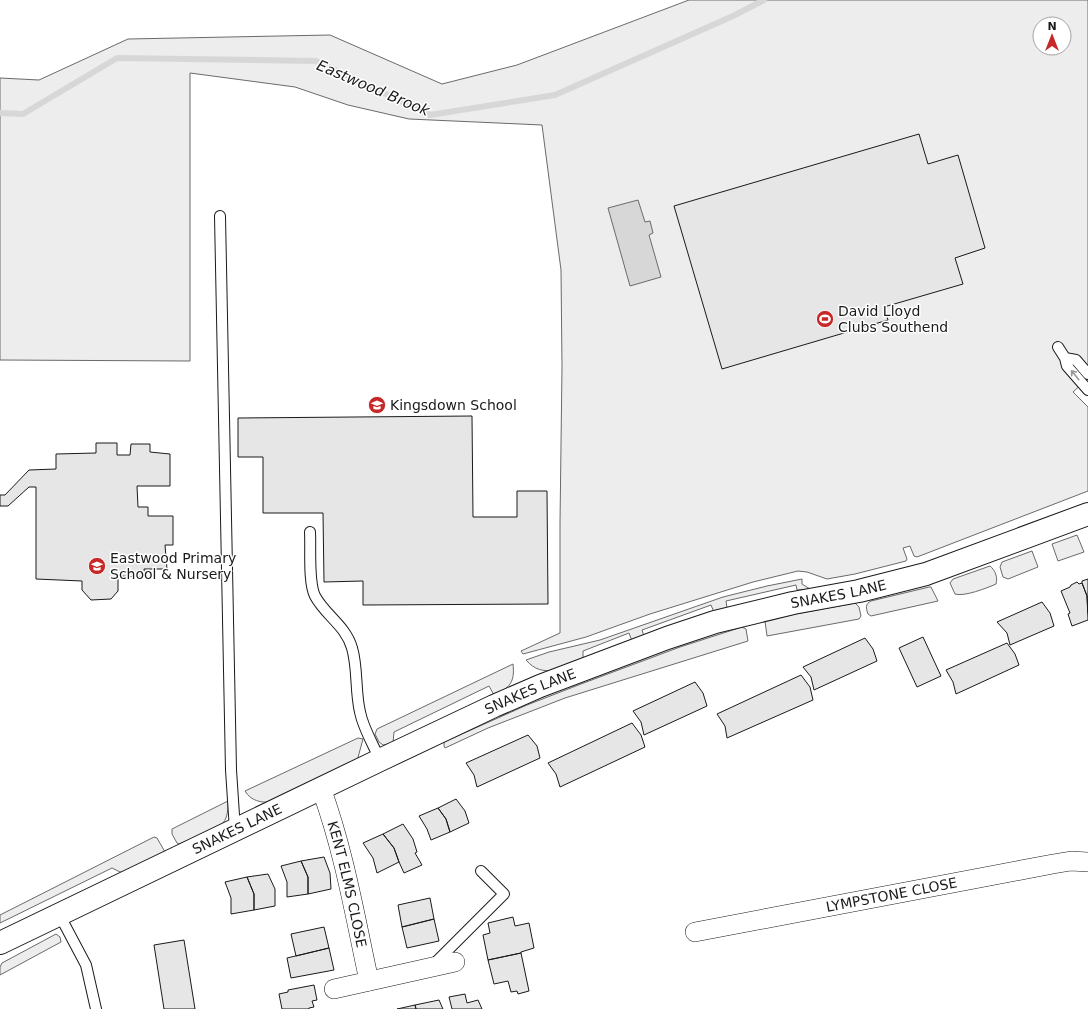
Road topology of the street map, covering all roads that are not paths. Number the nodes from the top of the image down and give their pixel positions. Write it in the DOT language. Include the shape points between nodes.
graph roads {
  1 [pos="220,216"];
  2 [pos="1058,347"];
  3 [pos="1065,358"];
  4 [pos="1088,374"];
  5 [pos="1088,390"];
  6 [pos="1088,514"];
  7 [pos="310,532"];
  8 [pos="380,760"];
  9 [pos="321,788"];
  10 [pos="235,830"];
  11 [pos="1088,862"];
  12 [pos="481,871"];
  13 [pos="59,914"];
  14 [pos="695,932"];
  15 [pos="0,943"];
  16 [pos="455,962"];
  17 [pos="430,968"];
  18 [pos="369,981"];
  19 [pos="334,989"];
  20 [pos="96,1009"];
  1 -- 10 [label="lane" via="231,762"];
  2 -- 3 [label="lane"];
  3 -- 4 [label="lane" via="1076,360"];
  5 -- 3 [label="lane, one-way" via="1067,366"];
  6 -- 8 [label="street, SNAKES LANE" via="926,574 859,591 755,612 667,638 540,686"];
  7 -- 8 [label="lane" via="312,589 318,601 341,627 350,642 360,713"];
  8 -- 9 [label="street, SNAKES LANE"];
  9 -- 10 [label="street, SNAKES LANE"];
  9 -- 18 [label="street, KENT ELMS CLOSE" via="344,861"];
  10 -- 13 [label="street, SNAKES LANE"];
  11 -- 14 [label="street, LYMPSTONE CLOSE" via="1053,864"];
  12 -- 17 [label="lane" via="504,894"];
  13 -- 15 [label="street, SNAKES LANE"];
  13 -- 20 [label="lane" via="86,965"];
  16 -- 17 [label="street"];
  17 -- 18 [label="street"];
  18 -- 19 [label="street"];
}
